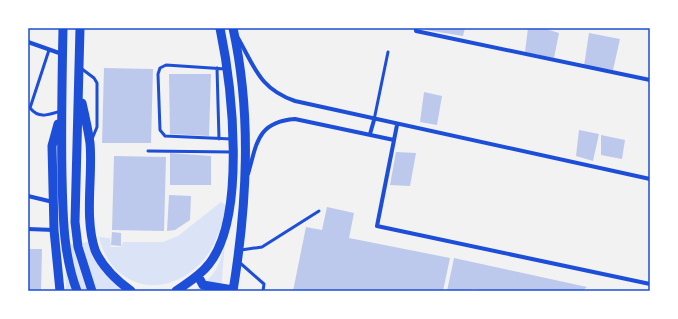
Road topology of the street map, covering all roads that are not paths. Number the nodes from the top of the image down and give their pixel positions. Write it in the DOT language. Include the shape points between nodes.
graph roads {
  1 [pos="63,28"];
  2 [pos="80,28"];
  3 [pos="220,28"];
  4 [pos="416,28"];
  5 [pos="234,29"];
  6 [pos="28,42"];
  7 [pos="49,50"];
  8 [pos="388,52"];
  9 [pos="62,54"];
  10 [pos="79,67"];
  11 [pos="218,68"];
  12 [pos="228,69"];
  13 [pos="650,80"];
  14 [pos="79,84"];
  15 [pos="61,111"];
  16 [pos="374,120"];
  17 [pos="397,125"];
  18 [pos="370,134"];
  19 [pos="218,139"];
  20 [pos="234,139"];
  21 [pos="394,140"];
  22 [pos="90,142"];
  23 [pos="148,151"];
  24 [pos="233,152"];
  25 [pos="650,179"];
  26 [pos="245,186"];
  27 [pos="28,196"];
  28 [pos="53,202"];
  29 [pos="319,211"];
  30 [pos="28,229"];
  31 [pos="54,230"];
  32 [pos="239,251"];
  33 [pos="238,261"];
  34 [pos="198,276"];
  35 [pos="650,284"];
  36 [pos="60,291"];
  37 [pos="77,291"];
  38 [pos="92,291"];
  39 [pos="131,291"];
  40 [pos="176,291"];
  41 [pos="234,291"];
  42 [pos="263,291"];
  1 -- 9 [label="main road"];
  2 -- 10 [label="main road"];
  3 -- 12 [label="main road"];
  4 -- 13 [label="street" via="416,31"];
  5 -- 16 [label="street" via="260,77 270,89 295,101"];
  5 -- 26 [label="main road" via="244,95"];
  6 -- 7 [label="street"];
  7 -- 9 [label="street"];
  7 -- 15 [label="lane" via="30,108 41,116"];
  8 -- 16 [label="lane"];
  9 -- 15 [label="main road"];
  10 -- 14 [label="main road"];
  10 -- 22 [label="lane" via="97,82 97,126"];
  11 -- 12 [label="lane"];
  11 -- 19 [label="lane"];
  11 -- 19 [label="lane" via="166,65 160,68 158,74 160,130 164,136"];
  12 -- 20 [label="main road"];
  14 -- 22 [label="main road"];
  14 -- 38 [label="main road" via="75,222 78,247"];
  15 -- 28 [label="main road" via="52,146"];
  15 -- 37 [label="main road" via="65,251"];
  16 -- 17 [label="street"];
  16 -- 18 [label="street"];
  17 -- 21 [label="street"];
  17 -- 25 [label="street"];
  18 -- 21 [label="street"];
  18 -- 26 [label="street" via="294,119 279,120 267,127 259,137"];
  19 -- 20 [label="lane"];
  20 -- 24 [label="main road"];
  21 -- 35 [label="street" via="377,226"];
  22 -- 39 [label="main road" via="92,233 96,250 113,277"];
  23 -- 24 [label="lane"];
  24 -- 34 [label="main road" via="230,194 221,242 209,264"];
  26 -- 32 [label="main road"];
  27 -- 28 [label="street"];
  28 -- 31 [label="main road"];
  29 -- 32 [label="lane" via="262,247"];
  30 -- 31 [label="street"];
  31 -- 36 [label="main road"];
  32 -- 33 [label="main road"];
  33 -- 41 [label="main road"];
  33 -- 42 [label="lane" via="264,284"];
  34 -- 40 [label="main road"];
  34 -- 41 [label="main road" via="203,285"];
}
